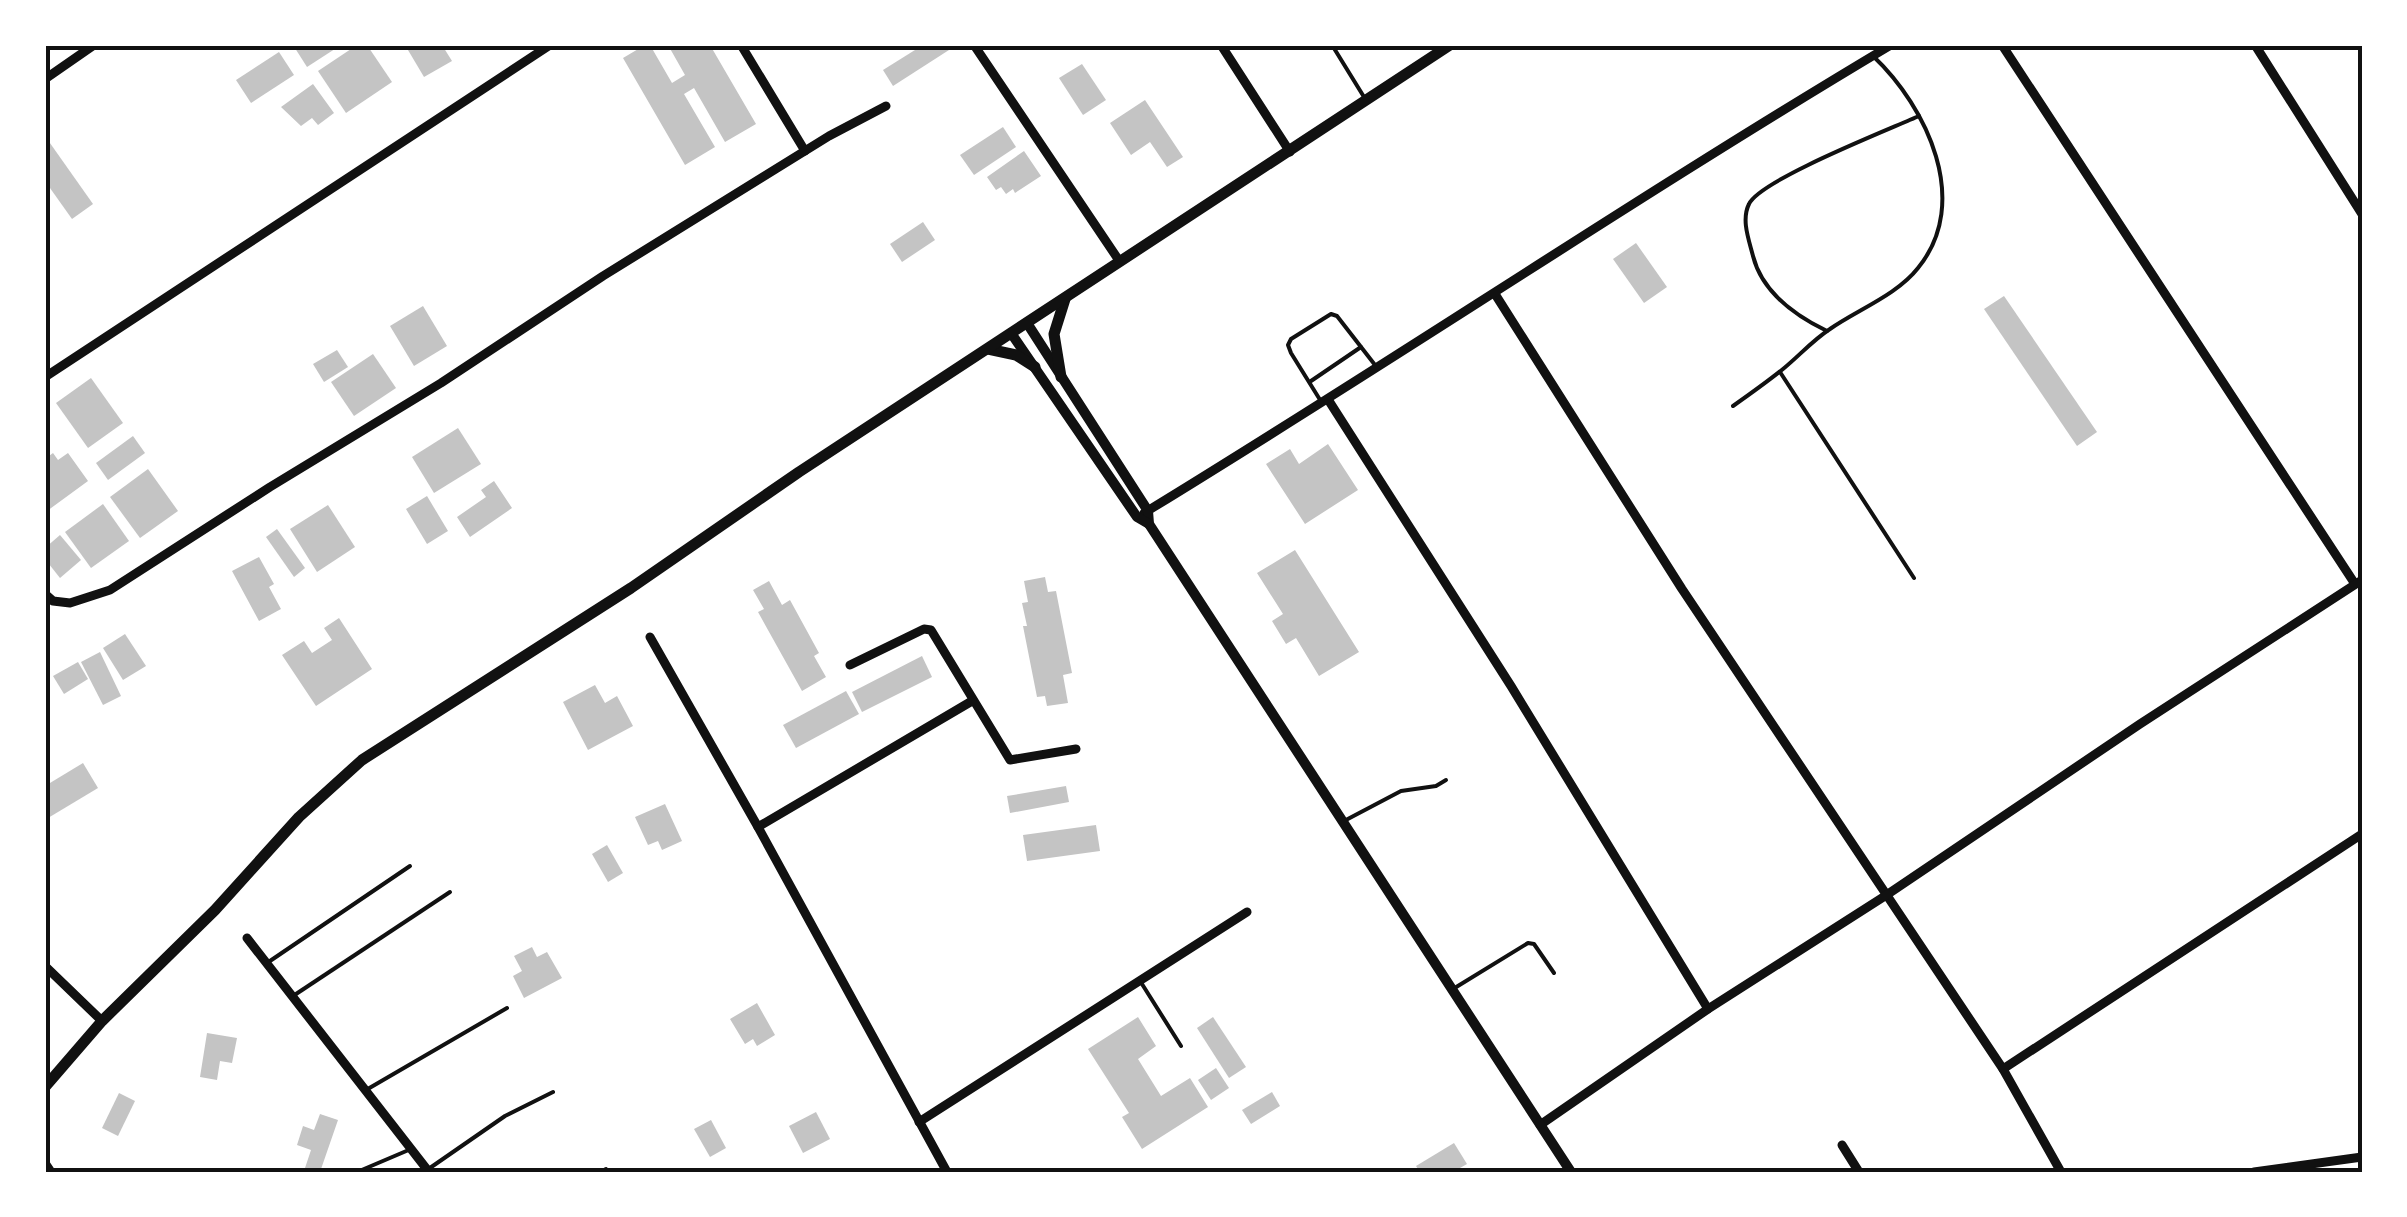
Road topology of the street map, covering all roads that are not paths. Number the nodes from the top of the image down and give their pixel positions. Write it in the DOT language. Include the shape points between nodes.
graph roads {
  1 [pos="94,45"];
  2 [pos="550,45"];
  3 [pos="742,45"];
  4 [pos="974,45"];
  5 [pos="1221,45"];
  6 [pos="1332,45"];
  7 [pos="1450,45"];
  8 [pos="1891,45"];
  9 [pos="2002,45"];
  10 [pos="2271,45"];
  11 [pos="2257,49"];
  12 [pos="1873,56"];
  13 [pos="45,79"];
  14 [pos="1366,101"];
  15 [pos="886,106"];
  16 [pos="1919,116"];
  17 [pos="805,150"];
  18 [pos="1290,152"];
  19 [pos="2362,214"];
  20 [pos="1120,262"];
  21 [pos="1495,294"];
  22 [pos="1066,297"];
  23 [pos="1027,323"];
  24 [pos="1827,331"];
  25 [pos="1012,333"];
  26 [pos="1361,347"];
  27 [pos="988,349"];
  28 [pos="1035,367"];
  29 [pos="1378,369"];
  30 [pos="1780,372"];
  31 [pos="45,376"];
  32 [pos="1061,377"];
  33 [pos="1309,382"];
  34 [pos="1326,402"];
  35 [pos="1733,406"];
  36 [pos="1148,511"];
  37 [pos="1137,518"];
  38 [pos="1149,524"];
  39 [pos="1914,578"];
  40 [pos="2358,582"];
  41 [pos="45,594"];
  42 [pos="650,637"];
  43 [pos="850,665"];
  44 [pos="972,700"];
  45 [pos="1076,749"];
  46 [pos="1446,780"];
  47 [pos="1344,821"];
  48 [pos="758,827"];
  49 [pos="2362,834"];
  50 [pos="410,866"];
  51 [pos="450,892"];
  52 [pos="1885,896"];
  53 [pos="1246,912"];
  54 [pos="247,938"];
  55 [pos="267,963"];
  56 [pos="45,966"];
  57 [pos="1554,973"];
  58 [pos="1139,980"];
  59 [pos="1453,989"];
  60 [pos="293,996"];
  61 [pos="507,1008"];
  62 [pos="1708,1009"];
  63 [pos="102,1021"];
  64 [pos="1180,1046"];
  65 [pos="2002,1070"];
  66 [pos="45,1086"];
  67 [pos="366,1090"];
  68 [pos="553,1092"];
  69 [pos="918,1122"];
  70 [pos="1540,1125"];
  71 [pos="1842,1145"];
  72 [pos="411,1149"];
  73 [pos="2362,1158"];
  74 [pos="45,1162"];
  75 [pos="428,1171"];
  76 [pos="51,1172"];
  77 [pos="357,1172"];
  78 [pos="947,1172"];
  79 [pos="1572,1172"];
  80 [pos="1860,1172"];
  81 [pos="2061,1172"];
  82 [pos="2254,1172"];
  1 -- 13 [label="street"];
  2 -- 31 [label="street"];
  3 -- 17 [label="street"];
  4 -- 20 [label="street"];
  5 -- 18 [label="street"];
  6 -- 14 [label="lane"];
  7 -- 14 [label="main road"];
  8 -- 12 [label="street"];
  9 -- 40 [label="street"];
  10 -- 11 [label="street"];
  11 -- 19 [label="street"];
  12 -- 16 [label="lane" via="1895,76"];
  12 -- 21 [label="street"];
  14 -- 18 [label="main road"];
  15 -- 17 [label="street"];
  16 -- 24 [label="lane" via="1938,162 1938,237 1917,270"];
  16 -- 24 [label="lane" via="1770,184 1749,203 1745,220 1755,263 1788,308"];
  17 -- 41 [label="street" via="110,590 70,603"];
  18 -- 20 [label="main road"];
  20 -- 22 [label="main road"];
  21 -- 29 [label="street"];
  21 -- 52 [label="street"];
  22 -- 23 [label="main road"];
  22 -- 32 [label="main road" via="1054,334"];
  23 -- 25 [label="main road"];
  23 -- 32 [label="street"];
  24 -- 30 [label="lane"];
  25 -- 27 [label="main road"];
  25 -- 28 [label="street"];
  26 -- 29 [label="lane"];
  26 -- 33 [label="lane"];
  26 -- 33 [label="lane" via="1337,316 1326,315 1288,345"];
  27 -- 28 [label="main road"];
  27 -- 63 [label="main road" via="362,760"];
  28 -- 37 [label="street"];
  29 -- 34 [label="street"];
  30 -- 35 [label="lane"];
  30 -- 39 [label="lane"];
  32 -- 36 [label="street"];
  33 -- 34 [label="lane"];
  34 -- 36 [label="street"];
  34 -- 62 [label="street" via="1511,686"];
  36 -- 37 [label="street"];
  36 -- 38 [label="street"];
  37 -- 38 [label="street"];
  38 -- 47 [label="street"];
  40 -- 52 [label="street"];
  42 -- 48 [label="street"];
  43 -- 44 [label="street" via="932,630"];
  44 -- 45 [label="street" via="1010,760"];
  44 -- 48 [label="street"];
  46 -- 47 [label="lane" via="1402,791"];
  47 -- 59 [label="street"];
  48 -- 69 [label="street"];
  49 -- 65 [label="street"];
  50 -- 55 [label="lane"];
  51 -- 60 [label="lane"];
  52 -- 62 [label="street"];
  52 -- 65 [label="street"];
  53 -- 58 [label="street"];
  54 -- 55 [label="street"];
  55 -- 60 [label="street"];
  56 -- 63 [label="street"];
  57 -- 59 [label="lane" via="1528,943"];
  58 -- 64 [label="lane"];
  58 -- 69 [label="street"];
  59 -- 70 [label="street"];
  60 -- 67 [label="street"];
  61 -- 67 [label="lane"];
  62 -- 70 [label="street"];
  63 -- 66 [label="main road"];
  65 -- 81 [label="street"];
  67 -- 72 [label="street"];
  68 -- 75 [label="lane" via="505,1116"];
  69 -- 78 [label="street"];
  70 -- 79 [label="street"];
  71 -- 80 [label="street"];
  72 -- 75 [label="street"];
  72 -- 77 [label="lane"];
  73 -- 82 [label="street"];
  74 -- 76 [label="street"];
}
